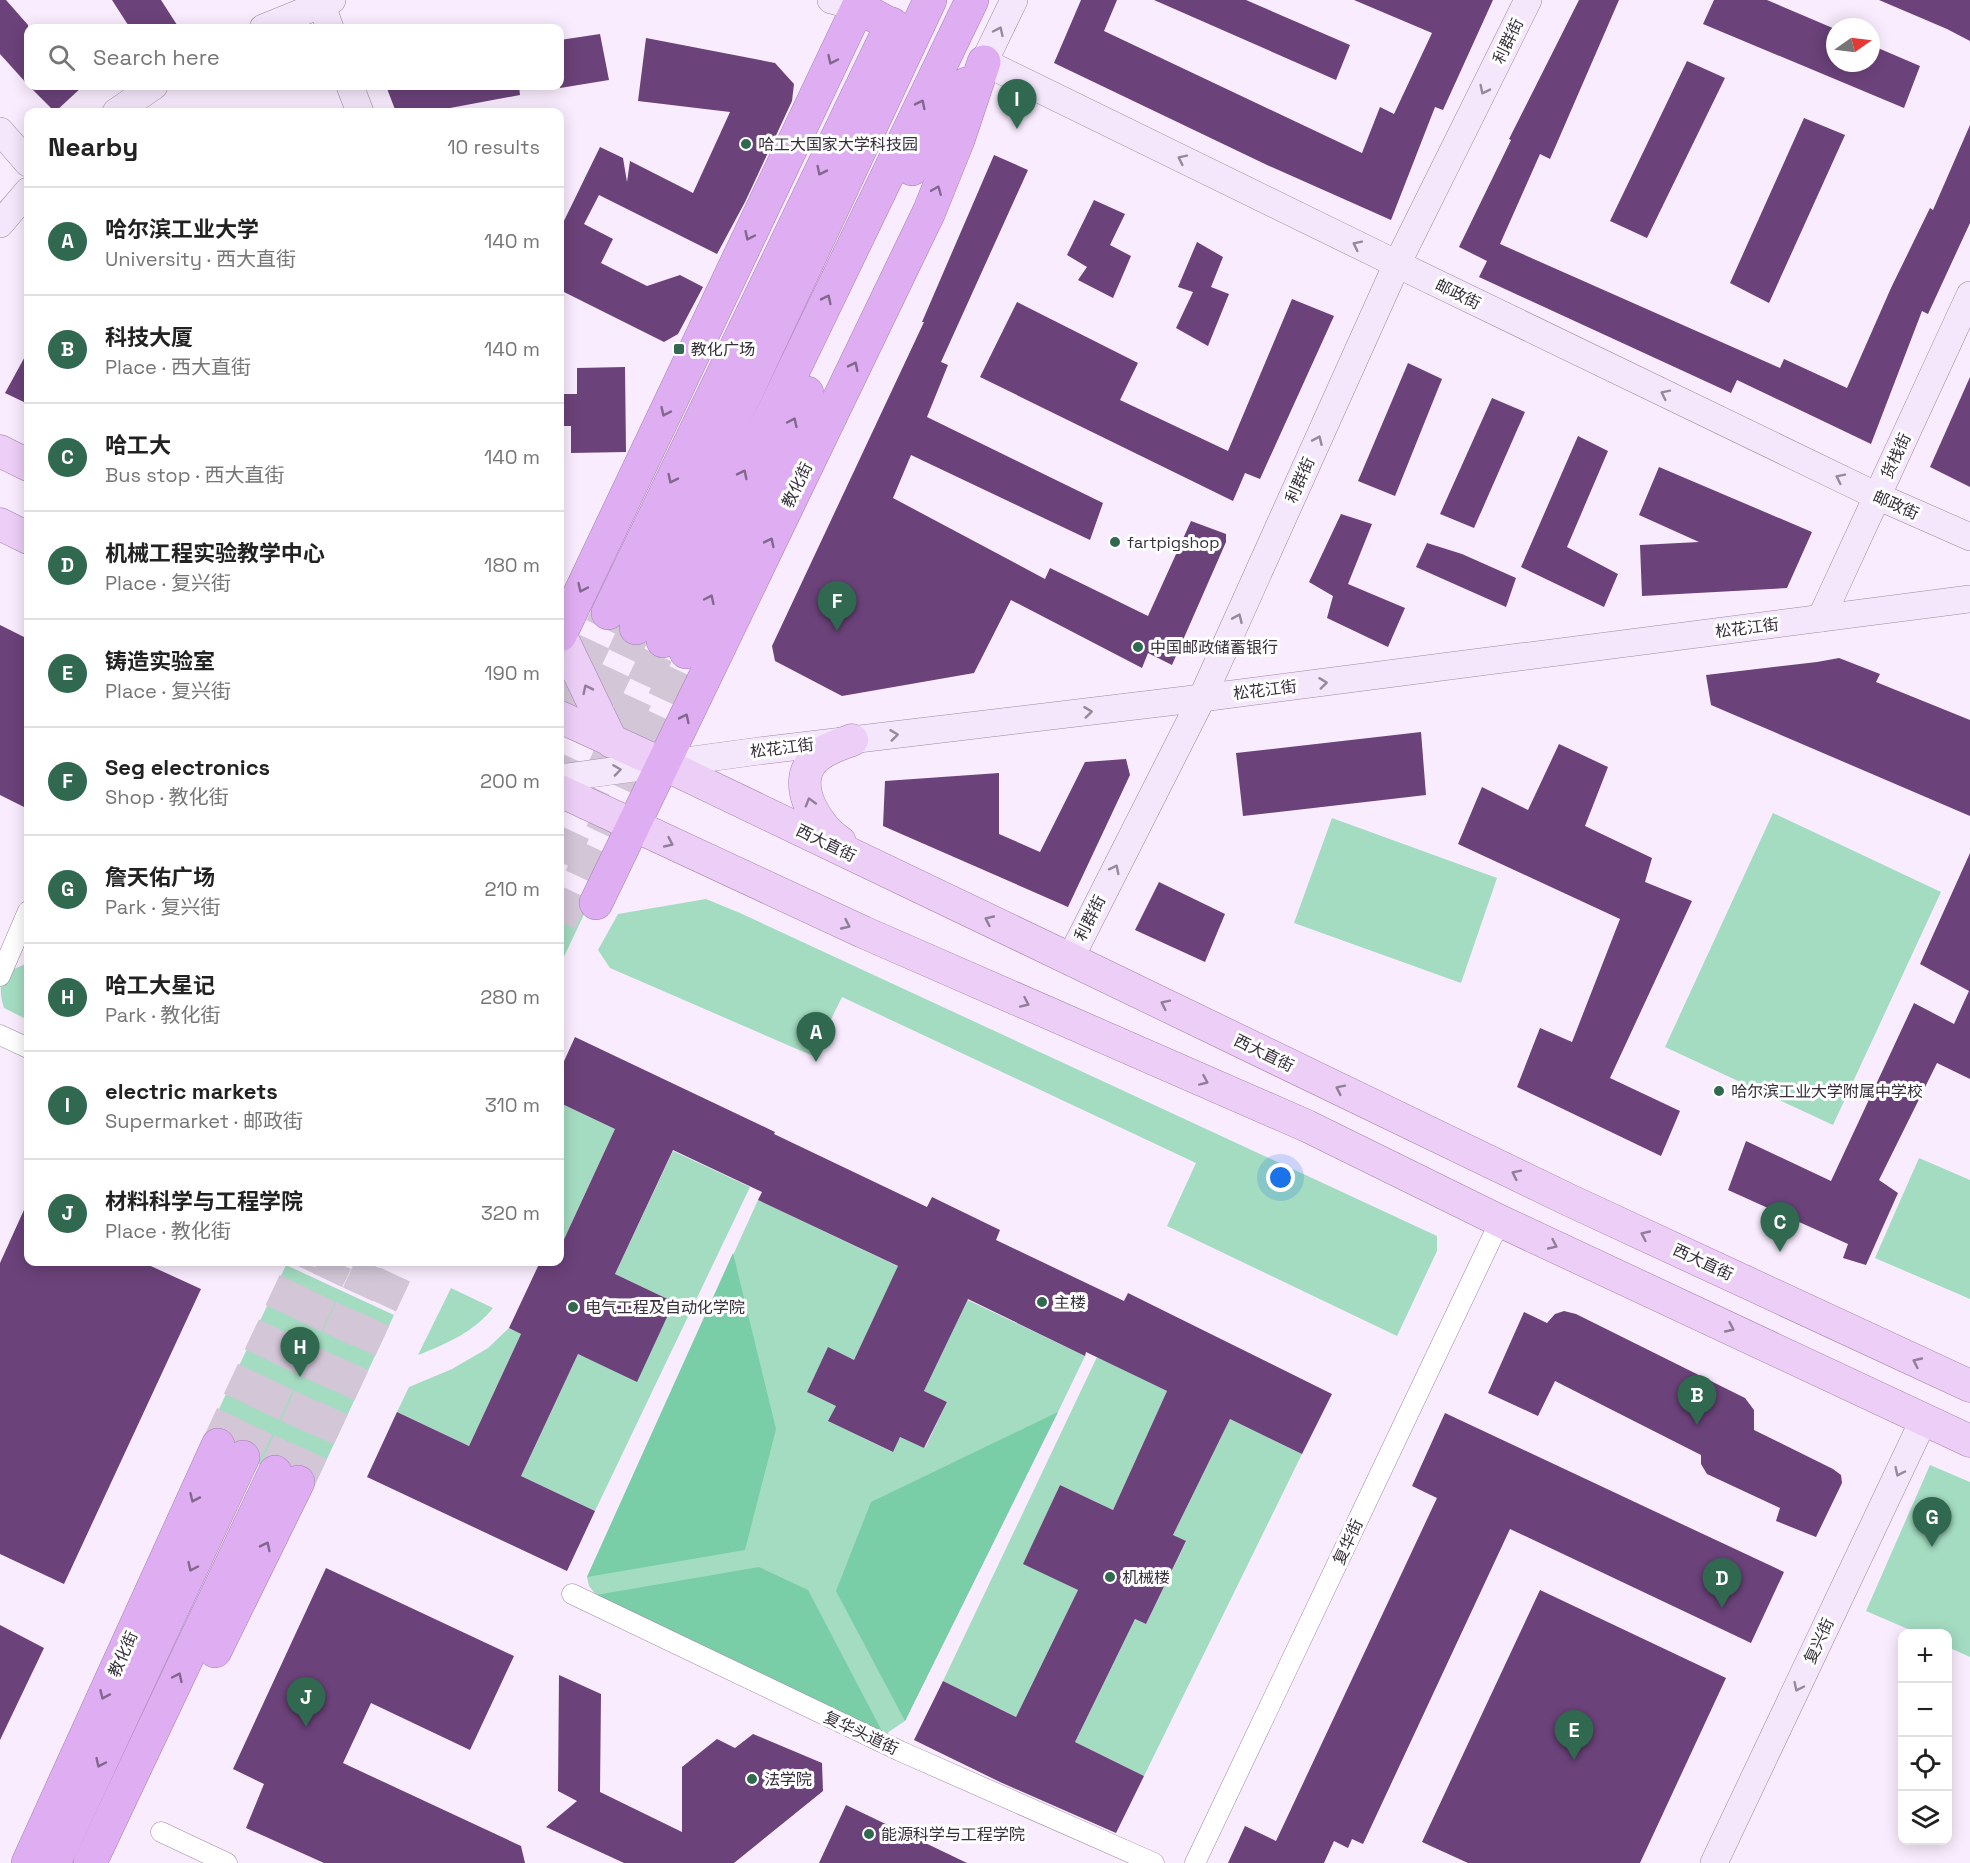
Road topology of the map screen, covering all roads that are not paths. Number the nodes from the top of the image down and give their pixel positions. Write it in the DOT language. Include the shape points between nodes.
graph roads {
  1 [pos="930,0"];
  2 [pos="972,0"];
  3 [pos="1014,0"];
  4 [pos="1528,0"];
  5 [pos="324,1"];
  6 [pos="850,2"];
  7 [pos="272,24"];
  8 [pos="329,24"];
  9 [pos="902,30"];
  10 [pos="950,45"];
  11 [pos="984,62"];
  12 [pos="148,90"];
  13 [pos="352,90"];
  14 [pos="122,108"];
  15 [pos="358,108"];
  16 [pos="0,131"];
  17 [pos="24,158"];
  18 [pos="24,196"];
  19 [pos="0,224"];
  20 [pos="1397,264"];
  21 [pos="1970,295"];
  22 [pos="0,451"];
  23 [pos="24,463"];
  24 [pos="1877,496"];
  25 [pos="0,524"];
  26 [pos="24,536"];
  27 [pos="1970,537"];
  28 [pos="1970,598"];
  29 [pos="1821,618"];
  30 [pos="564,626"];
  31 [pos="648,633"];
  32 [pos="564,643"];
  33 [pos="1202,698"];
  34 [pos="564,719"];
  35 [pos="852,740"];
  36 [pos="612,742"];
  37 [pos="663,764"];
  38 [pos="564,777"];
  39 [pos="564,793"];
  40 [pos="633,826"];
  41 [pos="881,870"];
  42 [pos="596,903"];
  43 [pos="24,920"];
  44 [pos="1070,959"];
  45 [pos="0,976"];
  46 [pos="0,1035"];
  47 [pos="24,1046"];
  48 [pos="1500,1221"];
  49 [pos="1970,1386"];
  50 [pos="1924,1419"];
  51 [pos="1970,1441"];
  52 [pos="572,1594"];
  53 [pos="161,1832"];
  54 [pos="28,1863"];
  55 [pos="54,1863"];
  56 [pos="90,1863"];
  57 [pos="111,1863"];
  58 [pos="227,1863"];
  59 [pos="1154,1863"];
  60 [pos="1196,1863"];
  61 [pos="1714,1863"];
  1 -- 9 [label="highway"];
  2 -- 10 [label="highway"];
  11 -- 3 [label="street, 教化街, one-way"];
  4 -- 20 [label="street, 利群街, one-way"];
  5 -- 7 [label="street"];
  5 -- 8 [label="street"];
  6 -- 9 [label="highway"];
  6 -- 30 [label="highway, one-way"];
  9 -- 31 [label="highway, one-way"];
  10 -- 11 [label="highway, 邮政街"];
  31 -- 10 [label="highway, one-way"];
  20 -- 11 [label="street, 邮政街, one-way"];
  31 -- 11 [label="highway, 教化街, one-way" via="921,152 951,103"];
  37 -- 11 [label="highway, 教化街, one-way" via="929,212"];
  12 -- 14 [label="street"];
  13 -- 15 [label="street"];
  16 -- 17 [label="street"];
  18 -- 19 [label="street"];
  24 -- 20 [label="street, 邮政街, one-way"];
  33 -- 20 [label="street, 利群街, one-way"];
  21 -- 24 [label="street, 货栈街"];
  22 -- 23 [label="main road"];
  24 -- 27 [label="street, 邮政街"];
  24 -- 29 [label="street, 货栈街"];
  25 -- 26 [label="main road"];
  28 -- 29 [label="street, 松花江街"];
  33 -- 29 [label="street, 松花江街, one-way"];
  36 -- 32 [label="main road, one-way"];
  35 -- 33 [label="street, 松花江街, one-way"];
  44 -- 33 [label="street, 利群街, one-way"];
  34 -- 36 [label="main road, 西大直街"];
  35 -- 37 [label="street, 松花江街"];
  41 -- 35 [label="main road, one-way" via="832,837 814,816 809,800 807,771 813,760"];
  36 -- 37 [label="main road, 西大直街"];
  38 -- 37 [label="street, 松花江街, one-way"];
  37 -- 40 [label="highway, 教化街"];
  37 -- 41 [label="main road, 西大直街"];
  39 -- 40 [label="main road"];
  40 -- 42 [label="highway, 教化街"];
  40 -- 48 [label="main road, one-way" via="863,932 1307,1126"];
  44 -- 41 [label="main road, 西大直街, one-way"];
  43 -- 45 [label="street"];
  49 -- 44 [label="main road, 西大直街, one-way" via="1569,1200"];
  46 -- 47 [label="street"];
  48 -- 50 [label="main road, one-way"];
  48 -- 60 [label="street, 复华街"];
  50 -- 51 [label="main road"];
  50 -- 61 [label="street, 复兴街, one-way"];
  52 -- 59 [label="street, 复华头道街" via="900,1751"];
  53 -- 58 [label="street"];
  54 -- 55 [label="highway, 教化街" via="231,1451"];
  56 -- 57 [label="highway" via="286,1477"];
}
